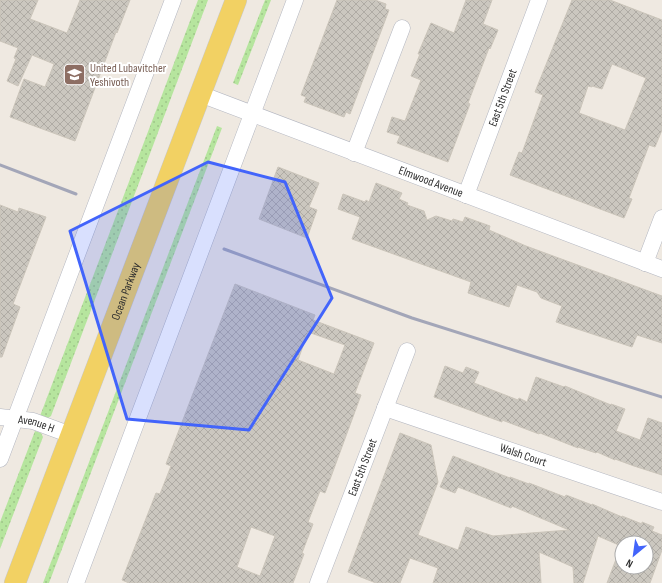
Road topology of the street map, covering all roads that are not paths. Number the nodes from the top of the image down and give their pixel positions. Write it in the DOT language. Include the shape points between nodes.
graph roads {
  1 [pos="173,0"];
  2 [pos="236,0"];
  3 [pos="295,0"];
  4 [pos="539,0"];
  5 [pos="402,28"];
  6 [pos="200,94"];
  7 [pos="253,114"];
  8 [pos="354,153"];
  9 [pos="466,195"];
  10 [pos="662,218"];
  11 [pos="645,263"];
  12 [pos="662,269"];
  13 [pos="407,351"];
  14 [pos="385,408"];
  15 [pos="8,418"];
  16 [pos="71,435"];
  17 [pos="0,459"];
  18 [pos="662,502"];
  19 [pos="15,583"];
  20 [pos="76,583"];
  21 [pos="318,583"];
  1 -- 15 [label="street"];
  2 -- 6 [label="main road, Ocean Parkway"];
  3 -- 7 [label="street"];
  4 -- 9 [label="street, East 5th Street"];
  5 -- 8 [label="street"];
  6 -- 7 [label="street, Elmwood Avenue"];
  6 -- 16 [label="main road, Ocean Parkway"];
  7 -- 8 [label="street, Elmwood Avenue"];
  7 -- 20 [label="street"];
  8 -- 9 [label="street, Elmwood Avenue"];
  9 -- 11 [label="street, Elmwood Avenue"];
  10 -- 11 [label="street"];
  11 -- 12 [label="street, Elmwood Avenue"];
  13 -- 14 [label="street, East 5th Street"];
  14 -- 18 [label="street, Walsh Court"];
  14 -- 21 [label="street, East 5th Street"];
  15 -- 16 [label="street, Avenue H" via="33,421"];
  15 -- 17 [label="street"];
  16 -- 19 [label="main road, Ocean Parkway"];
}
